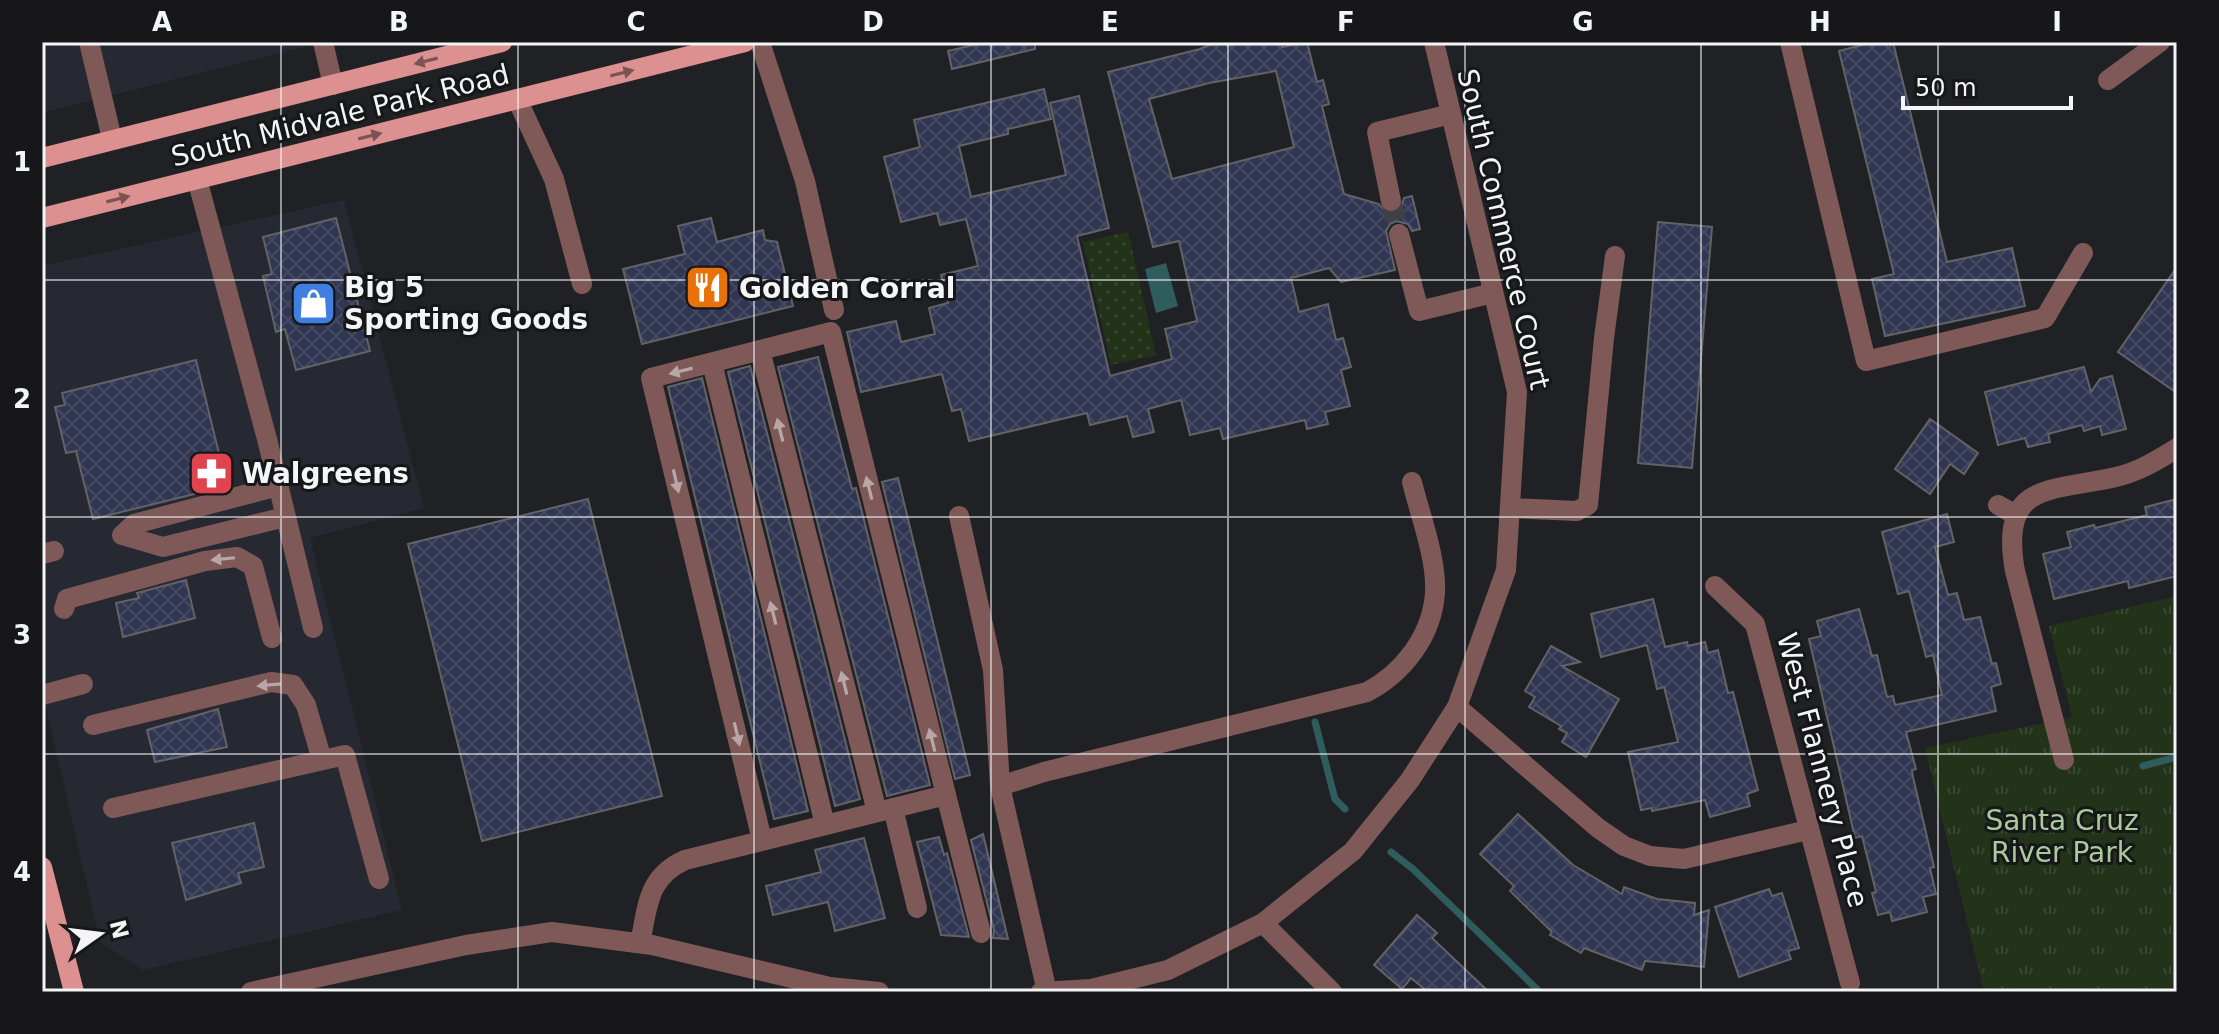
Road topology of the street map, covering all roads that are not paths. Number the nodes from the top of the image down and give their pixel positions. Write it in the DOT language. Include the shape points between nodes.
graph roads {
  1 [pos="89,42"];
  2 [pos="323,42"];
  3 [pos="502,42"];
  4 [pos="745,42"];
  5 [pos="760,42"];
  6 [pos="1434,42"];
  7 [pos="1790,42"];
  8 [pos="2160,42"];
  9 [pos="2108,80"];
  10 [pos="333,85"];
  11 [pos="517,99"];
  12 [pos="1451,114"];
  13 [pos="112,139"];
  14 [pos="42,158"];
  15 [pos="197,179"];
  16 [pos="1391,201"];
  17 [pos="42,218"];
  18 [pos="1399,234"];
  19 [pos="2083,253"];
  20 [pos="1615,256"];
  21 [pos="582,284"];
  22 [pos="1493,293"];
  23 [pos="834,310"];
  24 [pos="760,350"];
  25 [pos="712,363"];
  26 [pos="2177,448"];
  27 [pos="1412,482"];
  28 [pos="278,486"];
  29 [pos="1510,508"];
  30 [pos="959,516"];
  31 [pos="285,517"];
  32 [pos="1715,586"];
  33 [pos="64,609"];
  34 [pos="313,628"];
  35 [pos="272,638"];
  36 [pos="83,684"];
  37 [pos="42,695"];
  38 [pos="1457,707"];
  39 [pos="93,725"];
  40 [pos="322,760"];
  41 [pos="2064,760"];
  42 [pos="1000,786"];
  43 [pos="946,795"];
  44 [pos="113,808"];
  45 [pos="885,810"];
  46 [pos="825,825"];
  47 [pos="1808,830"];
  48 [pos="762,840"];
  49 [pos="42,867"];
  50 [pos="379,879"];
  51 [pos="917,908"];
  52 [pos="1263,923"];
  53 [pos="981,933"];
  54 [pos="640,943"];
  55 [pos="1850,983"];
  56 [pos="831,989"];
  57 [pos="1092,990"];
  58 [pos="74,992"];
  59 [pos="251,992"];
  60 [pos="879,992"];
  61 [pos="1041,992"];
  62 [pos="1047,992"];
  63 [pos="1332,992"];
  1 -- 13 [label="street"];
  2 -- 10 [label="street"];
  3 -- 10 [label="main road, South Midvale Park Road, one-way"];
  11 -- 4 [label="main road, South Midvale Park Road, one-way"];
  5 -- 23 [label="street" via="805,181"];
  6 -- 12 [label="street, South Commerce Court"];
  7 -- 19 [label="street" via="1866,361 2045,318"];
  8 -- 9 [label="street"];
  10 -- 13 [label="main road, South Midvale Park Road"];
  15 -- 11 [label="main road, South Midvale Park Road, one-way"];
  11 -- 21 [label="street" via="554,179"];
  12 -- 16 [label="street" via="1377,132"];
  12 -- 22 [label="street, South Commerce Court"];
  13 -- 14 [label="main road, South Midvale Park Road"];
  17 -- 15 [label="main road, South Midvale Park Road, one-way"];
  15 -- 28 [label="street"];
  18 -- 22 [label="street" via="1419,311"];
  20 -- 29 [label="street" via="1588,505 1577,511"];
  22 -- 29 [label="street, South Commerce Court" via="1517,392"];
  24 -- 25 [label="street"];
  43 -- 24 [label="street, one-way" via="831,332"];
  45 -- 24 [label="street, one-way"];
  46 -- 25 [label="street, one-way"];
  25 -- 48 [label="street, one-way" via="651,378"];
  26 -- 41 [label="street" via="2118,477 2038,493 2007,510 2015,571"];
  27 -- 42 [label="street" via="1435,593 1427,629 1407,662 1385,682 1367,692"];
  28 -- 31 [label="street"];
  28 -- 31 [label="street" via="134,524 122,535 163,547"];
  29 -- 38 [label="street, South Commerce Court" via="1506,570"];
  30 -- 42 [label="street" via="993,670"];
  31 -- 34 [label="street"];
  32 -- 47 [label="street, West Flannery Place" via="1755,624"];
  35 -- 33 [label="street, one-way" via="253,566 237,557 109,586 67,599"];
  36 -- 37 [label="street"];
  38 -- 47 [label="street" via="1598,828 1650,856 1684,859"];
  38 -- 52 [label="street, South Commerce Court" via="1410,780 1353,851"];
  40 -- 39 [label="street, one-way" via="306,705 293,685 271,682"];
  40 -- 44 [label="street"];
  40 -- 50 [label="street" via="345,755"];
  42 -- 62 [label="street"];
  43 -- 45 [label="street"];
  43 -- 53 [label="street"];
  45 -- 46 [label="street"];
  45 -- 51 [label="street"];
  46 -- 48 [label="street"];
  47 -- 55 [label="street, West Flannery Place"];
  48 -- 54 [label="street" via="670,866 651,892"];
  49 -- 58 [label="main road"];
  52 -- 57 [label="street, South Commerce Court" via="1168,970"];
  52 -- 63 [label="street"];
  54 -- 56 [label="street"];
  54 -- 59 [label="street" via="552,932 466,945"];
  56 -- 60 [label="street"];
  57 -- 62 [label="street, South Commerce Court"];
  61 -- 62 [label="street, South Commerce Court"];
}
